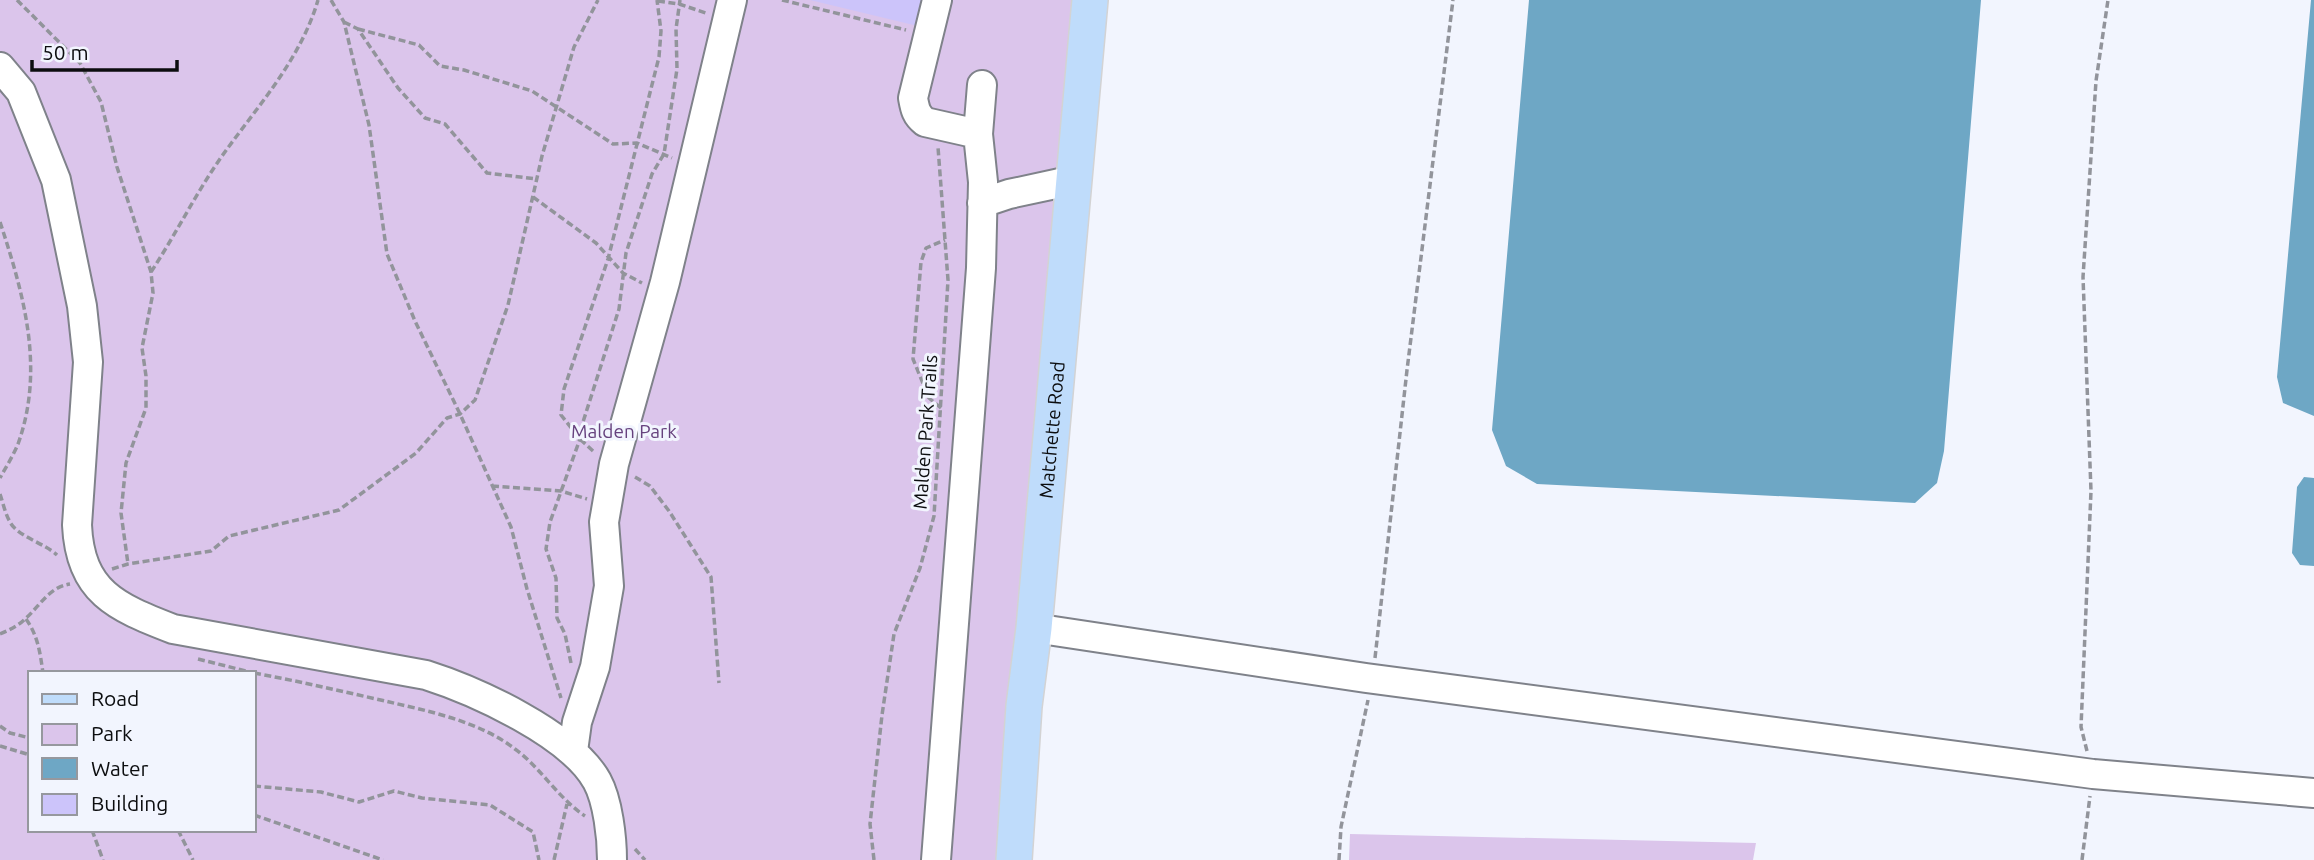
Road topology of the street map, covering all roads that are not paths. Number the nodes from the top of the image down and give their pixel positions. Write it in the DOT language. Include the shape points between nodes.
graph roads {
  1 [pos="937,0"];
  2 [pos="1090,0"];
  3 [pos="729,10"];
  4 [pos="0,67"];
  5 [pos="982,85"];
  6 [pos="978,134"];
  7 [pos="1074,180"];
  8 [pos="982,203"];
  9 [pos="1034,628"];
  10 [pos="573,751"];
  11 [pos="2314,793"];
  12 [pos="612,847"];
  13 [pos="936,860"];
  14 [pos="1014,860"];
  1 -- 6 [label="lane" via="915,110 925,122"];
  2 -- 7 [label="main road, Matchette Road"];
  3 -- 10 [label="lane" via="665,282 614,464 604,522 609,586 595,667"];
  4 -- 10 [label="lane" via="21,92 56,180 82,306 88,362 77,525 80,577 134,614 173,629 426,675 458,685"];
  5 -- 6 [label="lane"];
  6 -- 8 [label="lane"];
  7 -- 8 [label="lane"];
  7 -- 9 [label="main road, Matchette Road"];
  8 -- 13 [label="lane" via="981,268"];
  9 -- 11 [label="lane" via="1372,679 2093,774"];
  9 -- 14 [label="main road, Matchette Road"];
  10 -- 12 [label="lane" via="597,782"];
}
